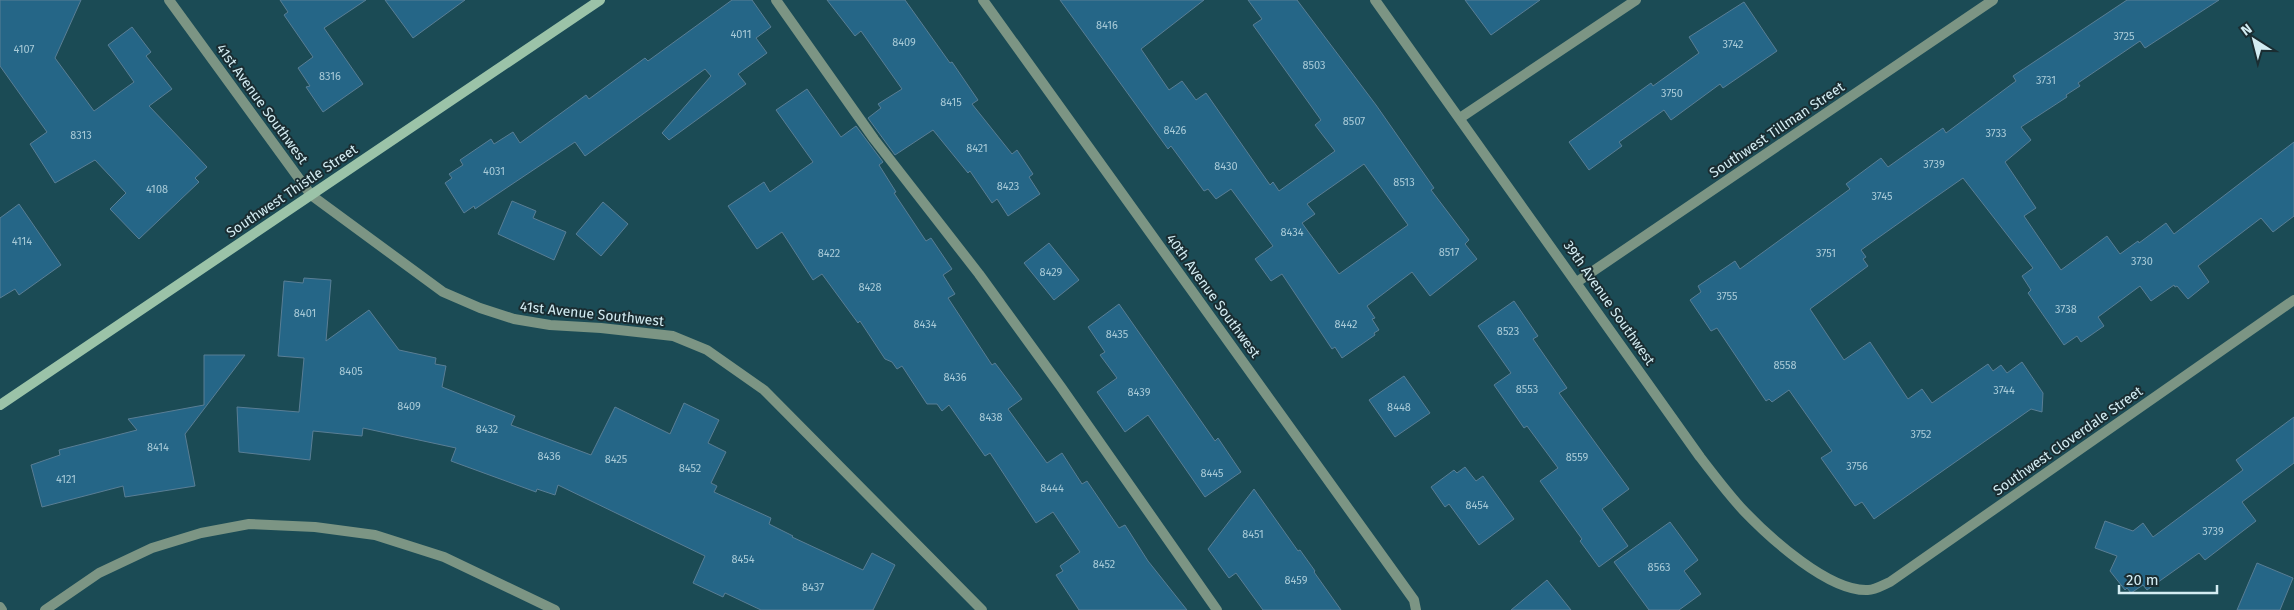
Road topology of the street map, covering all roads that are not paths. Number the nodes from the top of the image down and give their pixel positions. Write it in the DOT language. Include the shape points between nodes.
graph roads {
  1 [pos="169,0"];
  2 [pos="600,0"];
  3 [pos="776,0"];
  4 [pos="983,0"];
  5 [pos="1376,0"];
  6 [pos="1636,0"];
  7 [pos="1993,0"];
  8 [pos="1460,118"];
  9 [pos="311,195"];
  10 [pos="1577,282"];
  11 [pos="2294,300"];
  12 [pos="0,405"];
  13 [pos="1852,589"];
  14 [pos="45,610"];
  15 [pos="554,610"];
  16 [pos="982,610"];
  17 [pos="1217,610"];
  18 [pos="1416,610"];
  1 -- 9 [label="street, 41st Avenue Southwest"];
  2 -- 9 [label="main road, Southwest Thistle Street"];
  3 -- 17 [label="street" via="874,139 1062,387"];
  4 -- 18 [label="street, 40th Avenue Southwest" via="1414,600"];
  5 -- 8 [label="street, 39th Avenue Southwest"];
  6 -- 8 [label="street"];
  7 -- 10 [label="street, Southwest Tillman Street"];
  8 -- 10 [label="street, 39th Avenue Southwest"];
  9 -- 12 [label="main road, Southwest Thistle Street"];
  9 -- 16 [label="street, 41st Avenue Southwest" via="443,292 480,308 514,319 550,325 673,336 707,350 764,390"];
  10 -- 13 [label="street, 39th Avenue Southwest" via="1700,457 1744,511 1793,556 1824,577"];
  11 -- 13 [label="street, Southwest Cloverdale Street" via="1890,582 1870,590"];
  14 -- 15 [label="street" via="99,573 152,548 201,533 249,524 375,534 444,556"];
}
